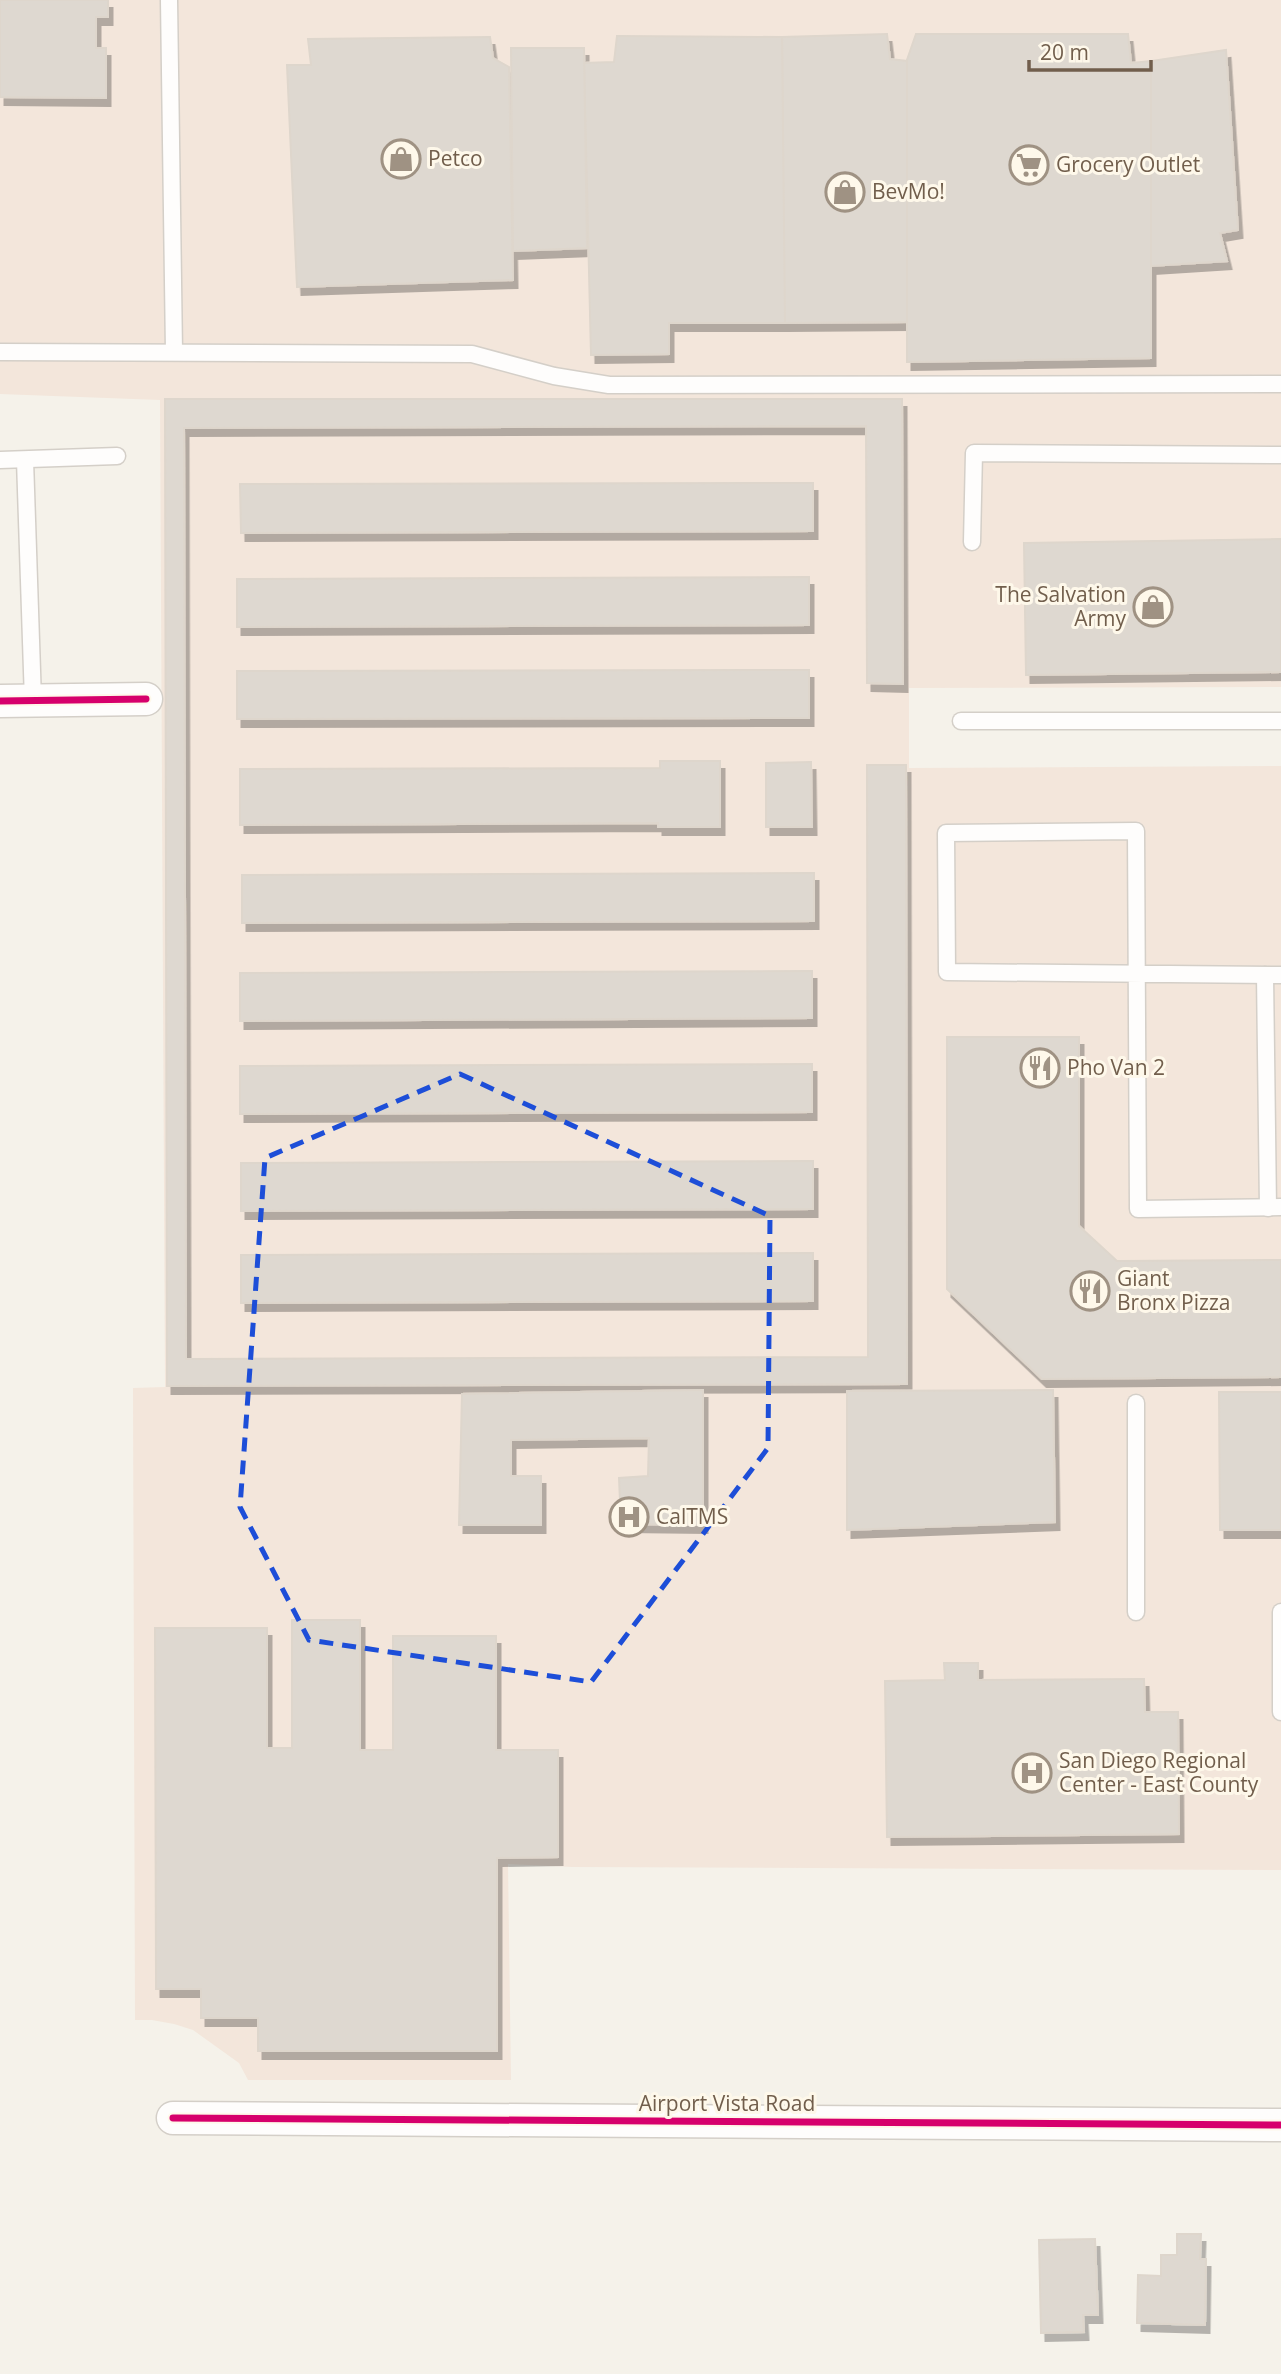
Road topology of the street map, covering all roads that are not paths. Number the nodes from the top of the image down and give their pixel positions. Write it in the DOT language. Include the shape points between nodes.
graph roads {
  1 [pos="169,0"];
  2 [pos="0,352"];
  3 [pos="174,352"];
  4 [pos="1281,384"];
  5 [pos="1281,455"];
  6 [pos="117,456"];
  7 [pos="0,460"];
  8 [pos="25,460"];
  9 [pos="972,542"];
  10 [pos="146,699"];
  11 [pos="0,701"];
  12 [pos="33,701"];
  13 [pos="961,721"];
  14 [pos="1281,721"];
  15 [pos="1138,973"];
  16 [pos="1273,975"];
  17 [pos="1275,1207"];
  18 [pos="1136,1403"];
  19 [pos="1136,1612"];
  20 [pos="1281,1612"];
  21 [pos="1281,1712"];
  22 [pos="173,2118"];
  23 [pos="1281,2125"];
  1 -- 3 [label="lane"];
  2 -- 3 [label="lane"];
  3 -- 4 [label="lane" via="472,354 609,385"];
  5 -- 9 [label="lane" via="974,453"];
  6 -- 8 [label="lane"];
  7 -- 8 [label="lane"];
  8 -- 12 [label="lane"];
  10 -- 12 [label="street"];
  11 -- 12 [label="street"];
  13 -- 14 [label="lane"];
  15 -- 15 [label="lane" via="947,972 946,833 1136,831"];
  15 -- 16 [label="lane"];
  15 -- 17 [label="lane" via="1138,1209"];
  16 -- 17 [label="lane"];
  18 -- 19 [label="lane"];
  20 -- 21 [label="lane"];
  22 -- 23 [label="street, Airport Vista Road"];
}
